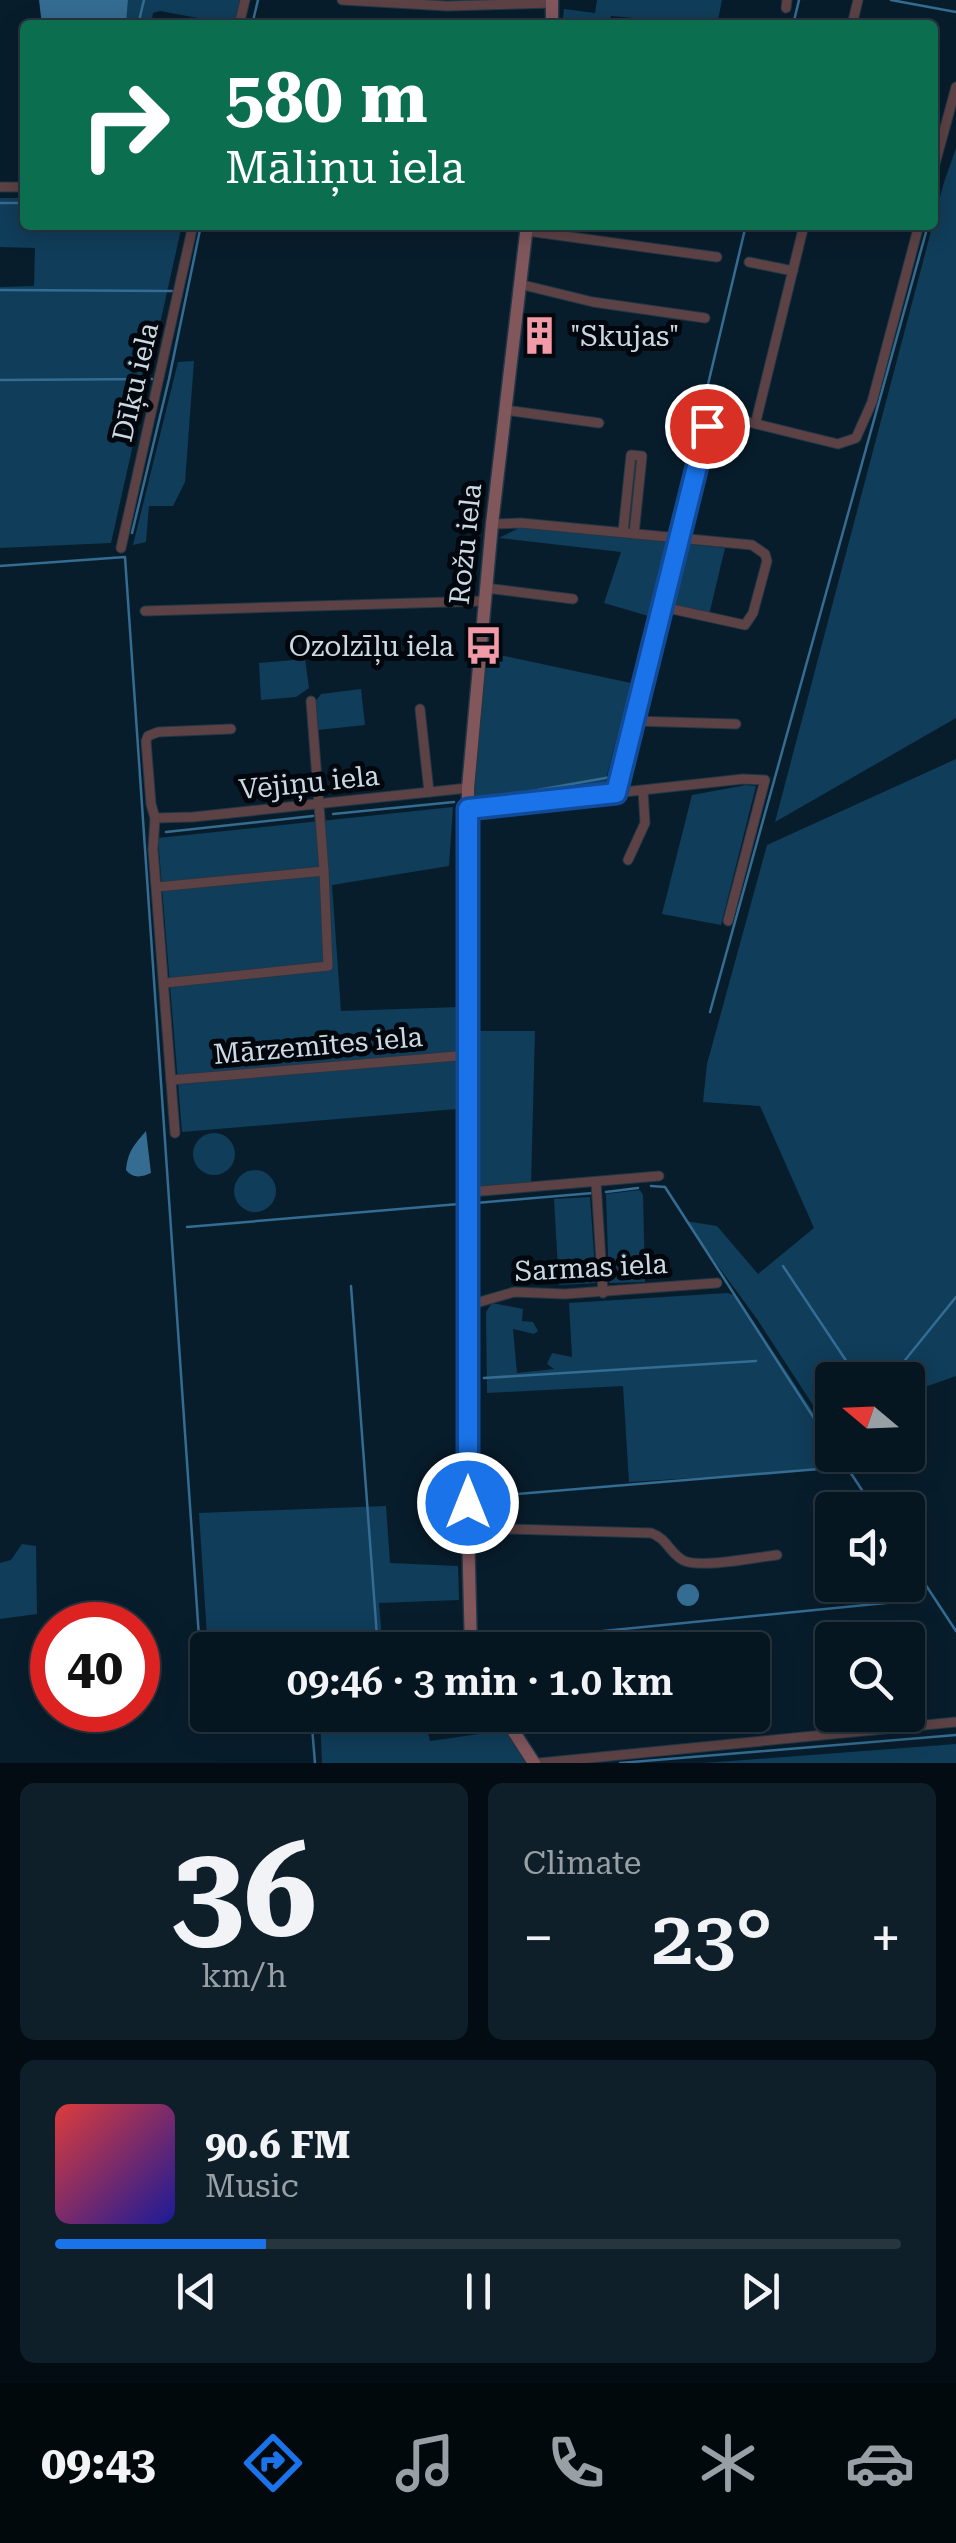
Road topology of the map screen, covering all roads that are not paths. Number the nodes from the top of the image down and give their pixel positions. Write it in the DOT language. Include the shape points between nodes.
graph roads {
  1 [pos="342,0"];
  2 [pos="552,2"];
  3 [pos="956,87"];
  4 [pos="938,152"];
  5 [pos="192,230"];
  6 [pos="526,230"];
  7 [pos="545,230"];
  8 [pos="803,230"];
  9 [pos="918,230"];
  10 [pos="716,257"];
  11 [pos="749,262"];
  12 [pos="793,270"];
  13 [pos="519,284"];
  14 [pos="704,318"];
  15 [pos="505,410"];
  16 [pos="756,422"];
  17 [pos="599,423"];
  18 [pos="516,523"];
  19 [pos="492,524"];
  20 [pos="628,533"];
  21 [pos="680,539"];
  22 [pos="490,540"];
  23 [pos="121,548"];
  24 [pos="485,595"];
  25 [pos="573,599"];
  26 [pos="663,607"];
  27 [pos="145,611"];
  28 [pos="311,702"];
  29 [pos="420,708"];
  30 [pos="634,721"];
  31 [pos="736,724"];
  32 [pos="231,729"];
  33 [pos="468,788"];
  34 [pos="643,791"];
  35 [pos="429,792"];
  36 [pos="616,793"];
  37 [pos="321,804"];
  38 [pos="468,809"];
  39 [pos="156,818"];
  40 [pos="628,860"];
  41 [pos="324,871"];
  42 [pos="156,887"];
  43 [pos="728,921"];
  44 [pos="165,983"];
  45 [pos="469,1055"];
  46 [pos="171,1080"];
  47 [pos="175,1133"];
  48 [pos="659,1176"];
  49 [pos="596,1182"];
  50 [pos="470,1192"];
  51 [pos="717,1284"];
  52 [pos="603,1292"];
  53 [pos="469,1305"];
  54 [pos="468,1528"];
  55 [pos="777,1555"];
  56 [pos="471,1632"];
  57 [pos="956,1722"];
  58 [pos="515,1732"];
  59 [pos="536,1763"];
  1 -- 2 [label="street"];
  3 -- 4 [label="street"];
  5 -- 23 [label="street, Dīķu iela"];
  6 -- 13 [label="street, Rožu iela"];
  7 -- 10 [label="street"];
  8 -- 12 [label="street"];
  9 -- 16 [label="street" via="872,402 856,438 838,444"];
  11 -- 12 [label="street"];
  12 -- 16 [label="street"];
  13 -- 14 [label="street"];
  13 -- 15 [label="street, Rožu iela"];
  15 -- 17 [label="street"];
  15 -- 19 [label="street, Rožu iela"];
  16 -- 21 [label="street" via="716,416 704,435"];
  18 -- 19 [label="street"];
  18 -- 20 [label="street"];
  18 -- 22 [label="street"];
  19 -- 22 [label="street, Rožu iela"];
  20 -- 20 [label="street" via="631,455 642,456"];
  20 -- 21 [label="street"];
  21 -- 26 [label="street"];
  21 -- 26 [label="street" via="752,546 767,561 745,625"];
  22 -- 24 [label="street, Rožu iela"];
  24 -- 25 [label="street"];
  24 -- 27 [label="street"];
  24 -- 33 [label="street, Rožu iela"];
  26 -- 30 [label="street"];
  28 -- 37 [label="street"];
  29 -- 35 [label="street"];
  30 -- 31 [label="street"];
  30 -- 36 [label="street"];
  32 -- 39 [label="street" via="148,736"];
  33 -- 35 [label="street, Vējiņu iela"];
  33 -- 38 [label="street, Rožu iela"];
  34 -- 36 [label="street"];
  34 -- 40 [label="street" via="645,823"];
  34 -- 43 [label="street" via="765,780"];
  35 -- 37 [label="street, Vējiņu iela"];
  36 -- 38 [label="street"];
  37 -- 39 [label="street, Vējiņu iela"];
  37 -- 41 [label="street"];
  38 -- 45 [label="street, Rožu iela"];
  39 -- 42 [label="street"];
  41 -- 42 [label="street"];
  41 -- 44 [label="street" via="328,966"];
  42 -- 44 [label="street"];
  44 -- 46 [label="street"];
  45 -- 46 [label="street, Mārzemītes iela"];
  45 -- 50 [label="street, Rožu iela"];
  46 -- 47 [label="street"];
  48 -- 49 [label="street"];
  49 -- 50 [label="street"];
  49 -- 52 [label="street"];
  50 -- 53 [label="street, Rožu iela"];
  51 -- 52 [label="street, Sarmas iela"];
  52 -- 53 [label="street, Sarmas iela" via="514,1292"];
  53 -- 54 [label="street, Rožu iela"];
  54 -- 55 [label="street" via="651,1533 692,1564"];
  54 -- 56 [label="street, Rožu iela"];
  57 -- 59 [label="street"];
  58 -- 59 [label="street"];
}
